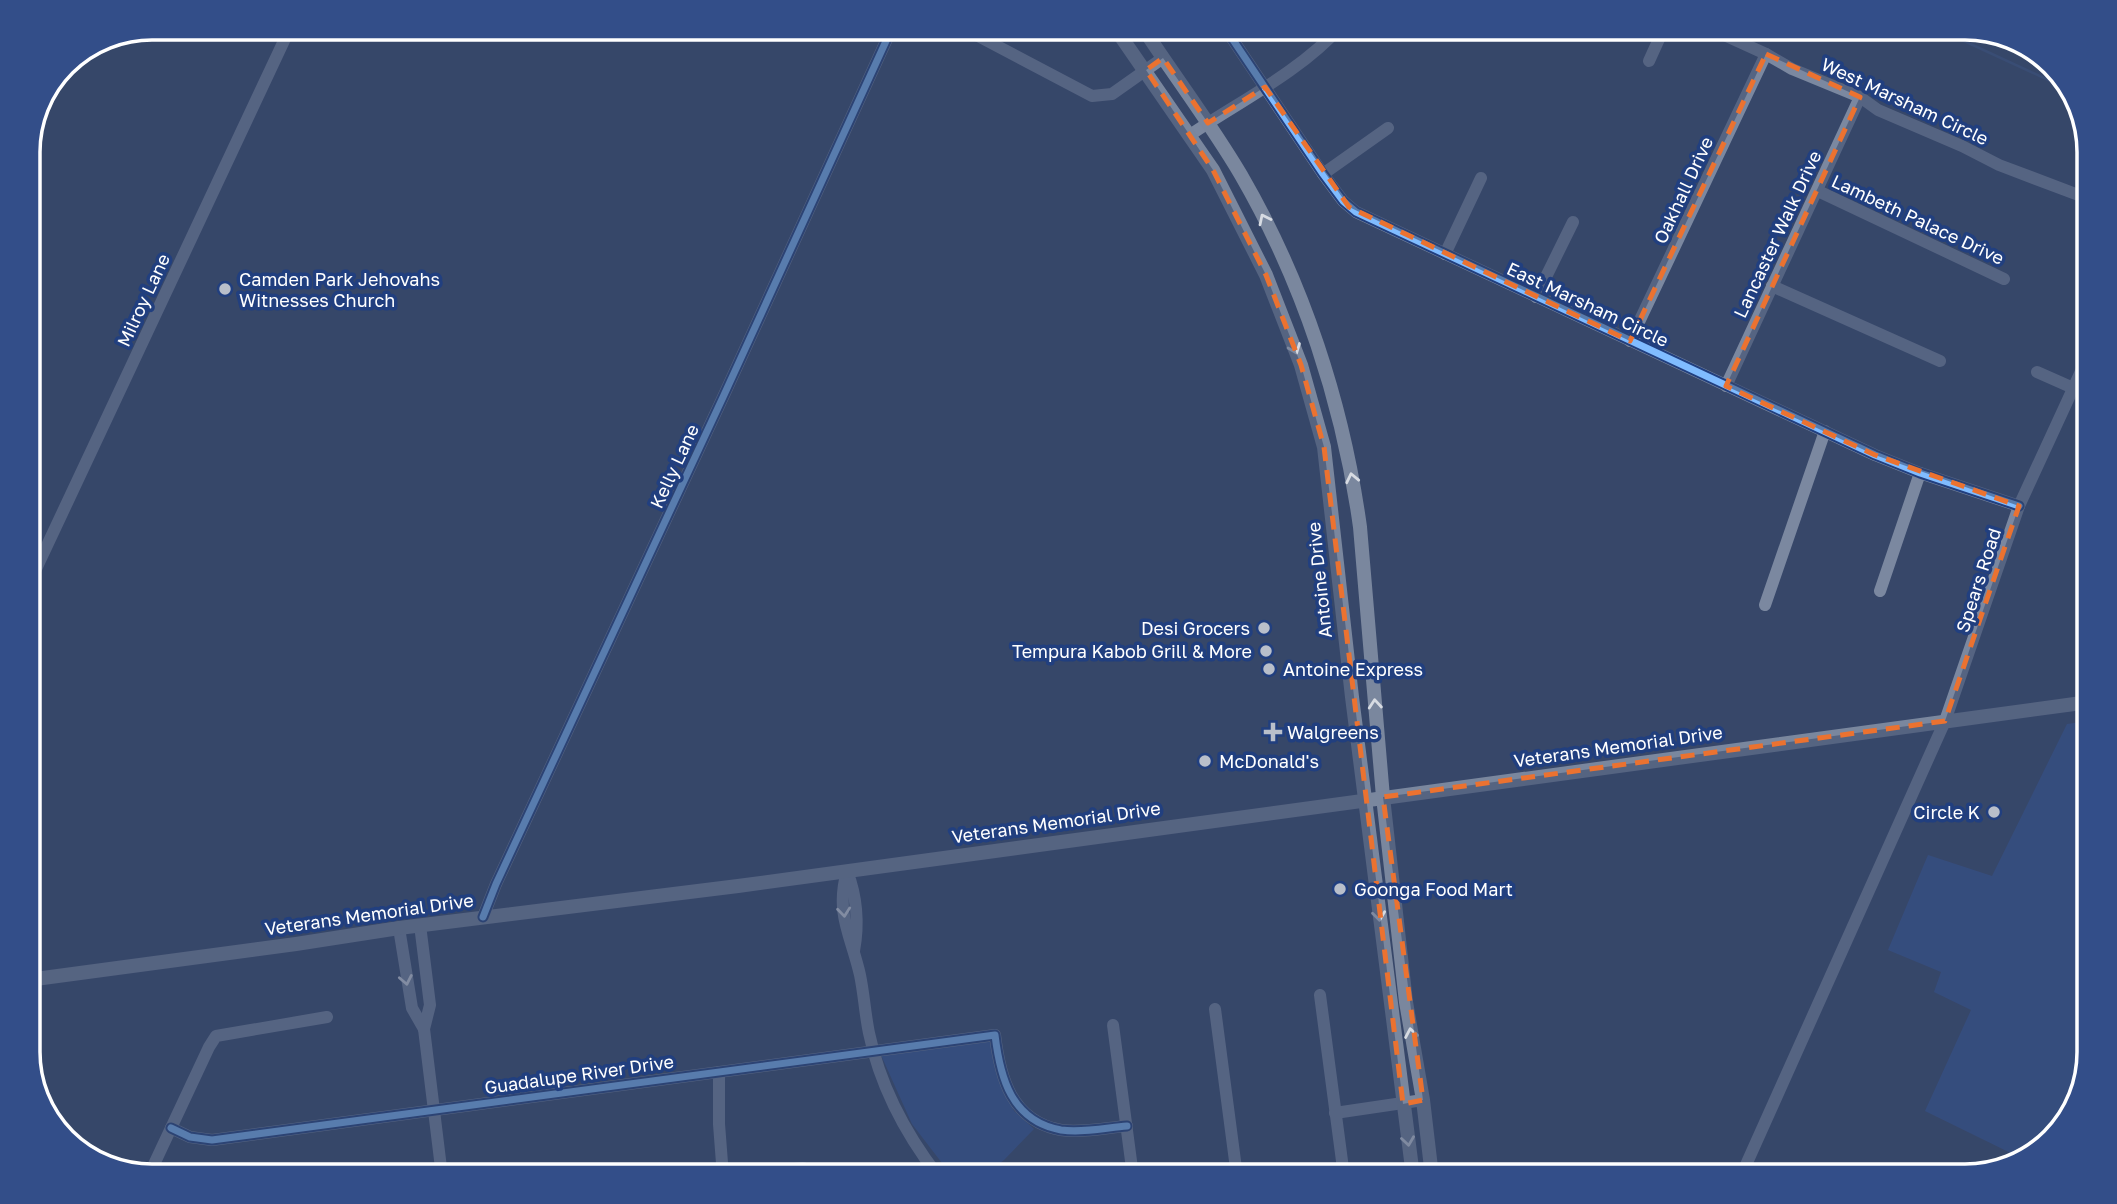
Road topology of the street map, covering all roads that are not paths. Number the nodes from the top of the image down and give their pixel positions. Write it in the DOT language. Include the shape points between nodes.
graph roads {
  1 [pos="284,40"];
  2 [pos="887,40"];
  3 [pos="986,40"];
  4 [pos="1124,40"];
  5 [pos="1151,40"];
  6 [pos="1233,40"];
  7 [pos="1326,40"];
  8 [pos="1658,40"];
  9 [pos="1735,40"];
  10 [pos="1766,54"];
  11 [pos="1163,58"];
  12 [pos="1648,61"];
  13 [pos="1146,71"];
  14 [pos="1265,87"];
  15 [pos="1860,97"];
  16 [pos="1208,123"];
  17 [pos="1388,128"];
  18 [pos="1189,135"];
  19 [pos="1323,174"];
  20 [pos="1481,178"];
  21 [pos="1818,191"];
  22 [pos="2077,194"];
  23 [pos="1573,222"];
  24 [pos="1445,254"];
  25 [pos="2004,278"];
  26 [pos="1772,286"];
  27 [pos="1536,298"];
  28 [pos="1630,341"];
  29 [pos="1940,361"];
  30 [pos="2037,372"];
  31 [pos="2077,380"];
  32 [pos="1726,386"];
  33 [pos="2073,389"];
  34 [pos="2077,391"];
  35 [pos="1825,430"];
  36 [pos="1920,473"];
  37 [pos="2019,506"];
  38 [pos="40,560"];
  39 [pos="1881,591"];
  40 [pos="1765,605"];
  41 [pos="2077,704"];
  42 [pos="1945,722"];
  43 [pos="1383,796"];
  44 [pos="1365,799"];
  45 [pos="847,871"];
  46 [pos="483,917"];
  47 [pos="420,925"];
  48 [pos="399,928"];
  49 [pos="40,979"];
  50 [pos="1404,980"];
  51 [pos="1388,982"];
  52 [pos="1320,995"];
  53 [pos="1215,1009"];
  54 [pos="327,1017"];
  55 [pos="1113,1025"];
  56 [pos="424,1029"];
  57 [pos="873,1051"];
  58 [pos="719,1072"];
  59 [pos="1423,1100"];
  60 [pos="1403,1104"];
  61 [pos="433,1110"];
  62 [pos="1335,1113"];
  63 [pos="1126,1126"];
  64 [pos="170,1128"];
  65 [pos="154,1164"];
  66 [pos="440,1164"];
  67 [pos="722,1164"];
  68 [pos="930,1164"];
  69 [pos="1131,1164"];
  70 [pos="1235,1164"];
  71 [pos="1342,1164"];
  72 [pos="1411,1164"];
  73 [pos="1431,1164"];
  74 [pos="1746,1164"];
  1 -- 38 [label="street, Milroy Lane"];
  2 -- 46 [label="street, Kelly Lane"];
  3 -- 13 [label="street" via="1092,96 1112,94"];
  4 -- 13 [label="main road, Antoine Drive"];
  5 -- 11 [label="main road"];
  6 -- 14 [label="street, East Marsham Circle"];
  7 -- 14 [label="street"];
  8 -- 12 [label="street"];
  9 -- 10 [label="street, West Marsham Circle"];
  10 -- 15 [label="street, West Marsham Circle"];
  10 -- 28 [label="street, Oakhall Drive"];
  11 -- 13 [label="street"];
  11 -- 16 [label="main road"];
  13 -- 18 [label="main road, Antoine Drive"];
  14 -- 16 [label="street"];
  14 -- 19 [label="street, East Marsham Circle"];
  15 -- 21 [label="street, Lancaster Walk Drive"];
  15 -- 22 [label="street, West Marsham Circle" via="1878,110 1999,165"];
  16 -- 18 [label="street"];
  43 -- 16 [label="main road, one-way" via="1360,527 1337,409 1312,329 1269,229"];
  17 -- 19 [label="street"];
  18 -- 44 [label="main road, Antoine Drive, one-way" via="1213,170 1266,275 1301,365 1324,447"];
  19 -- 24 [label="street, East Marsham Circle" via="1349,207"];
  20 -- 24 [label="street"];
  21 -- 25 [label="street, Lambeth Palace Drive"];
  21 -- 26 [label="street, Lancaster Walk Drive"];
  23 -- 27 [label="street"];
  24 -- 27 [label="street, East Marsham Circle"];
  26 -- 29 [label="street"];
  26 -- 32 [label="street, Lancaster Walk Drive"];
  27 -- 28 [label="street, East Marsham Circle"];
  28 -- 32 [label="street, East Marsham Circle"];
  30 -- 33 [label="street"];
  31 -- 33 [label="street, Spears Road"];
  32 -- 35 [label="street, East Marsham Circle"];
  33 -- 34 [label="street"];
  33 -- 37 [label="street, Spears Road"];
  35 -- 36 [label="street, East Marsham Circle"];
  35 -- 40 [label="street"];
  36 -- 37 [label="street, East Marsham Circle"];
  36 -- 39 [label="street"];
  37 -- 42 [label="street, Spears Road"];
  41 -- 42 [label="main road, Veterans Memorial Drive"];
  42 -- 43 [label="main road, Veterans Memorial Drive"];
  42 -- 74 [label="street, Spears Road"];
  43 -- 44 [label="main road, Veterans Memorial Drive"];
  43 -- 50 [label="main road"];
  44 -- 45 [label="main road, Veterans Memorial Drive"];
  44 -- 51 [label="main road, Antoine Drive, one-way"];
  45 -- 46 [label="main road, Veterans Memorial Drive"];
  45 -- 57 [label="street" via="856,907 854,952"];
  46 -- 47 [label="main road, Veterans Memorial Drive"];
  47 -- 48 [label="main road, Veterans Memorial Drive"];
  47 -- 56 [label="street" via="430,1005"];
  48 -- 49 [label="main road, Veterans Memorial Drive"];
  48 -- 56 [label="street, one-way" via="412,1008"];
  50 -- 51 [label="main road"];
  59 -- 50 [label="main road, one-way"];
  51 -- 60 [label="main road, Antoine Drive"];
  52 -- 62 [label="street"];
  53 -- 70 [label="street"];
  54 -- 64 [label="street" via="216,1036"];
  55 -- 63 [label="street"];
  56 -- 61 [label="street"];
  57 -- 58 [label="street, Guadalupe River Drive"];
  57 -- 63 [label="street, Guadalupe River Drive" via="995,1035 1009,1093 1038,1122 1070,1130"];
  57 -- 68 [label="street" via="900,1119"];
  58 -- 61 [label="street, Guadalupe River Drive"];
  58 -- 67 [label="street"];
  59 -- 60 [label="street"];
  59 -- 73 [label="main road"];
  60 -- 62 [label="street"];
  60 -- 72 [label="main road, Antoine Drive, one-way"];
  61 -- 64 [label="street, Guadalupe River Drive" via="212,1140 190,1138"];
  61 -- 66 [label="street"];
  62 -- 71 [label="street"];
  63 -- 69 [label="street"];
  64 -- 65 [label="street"];
}
